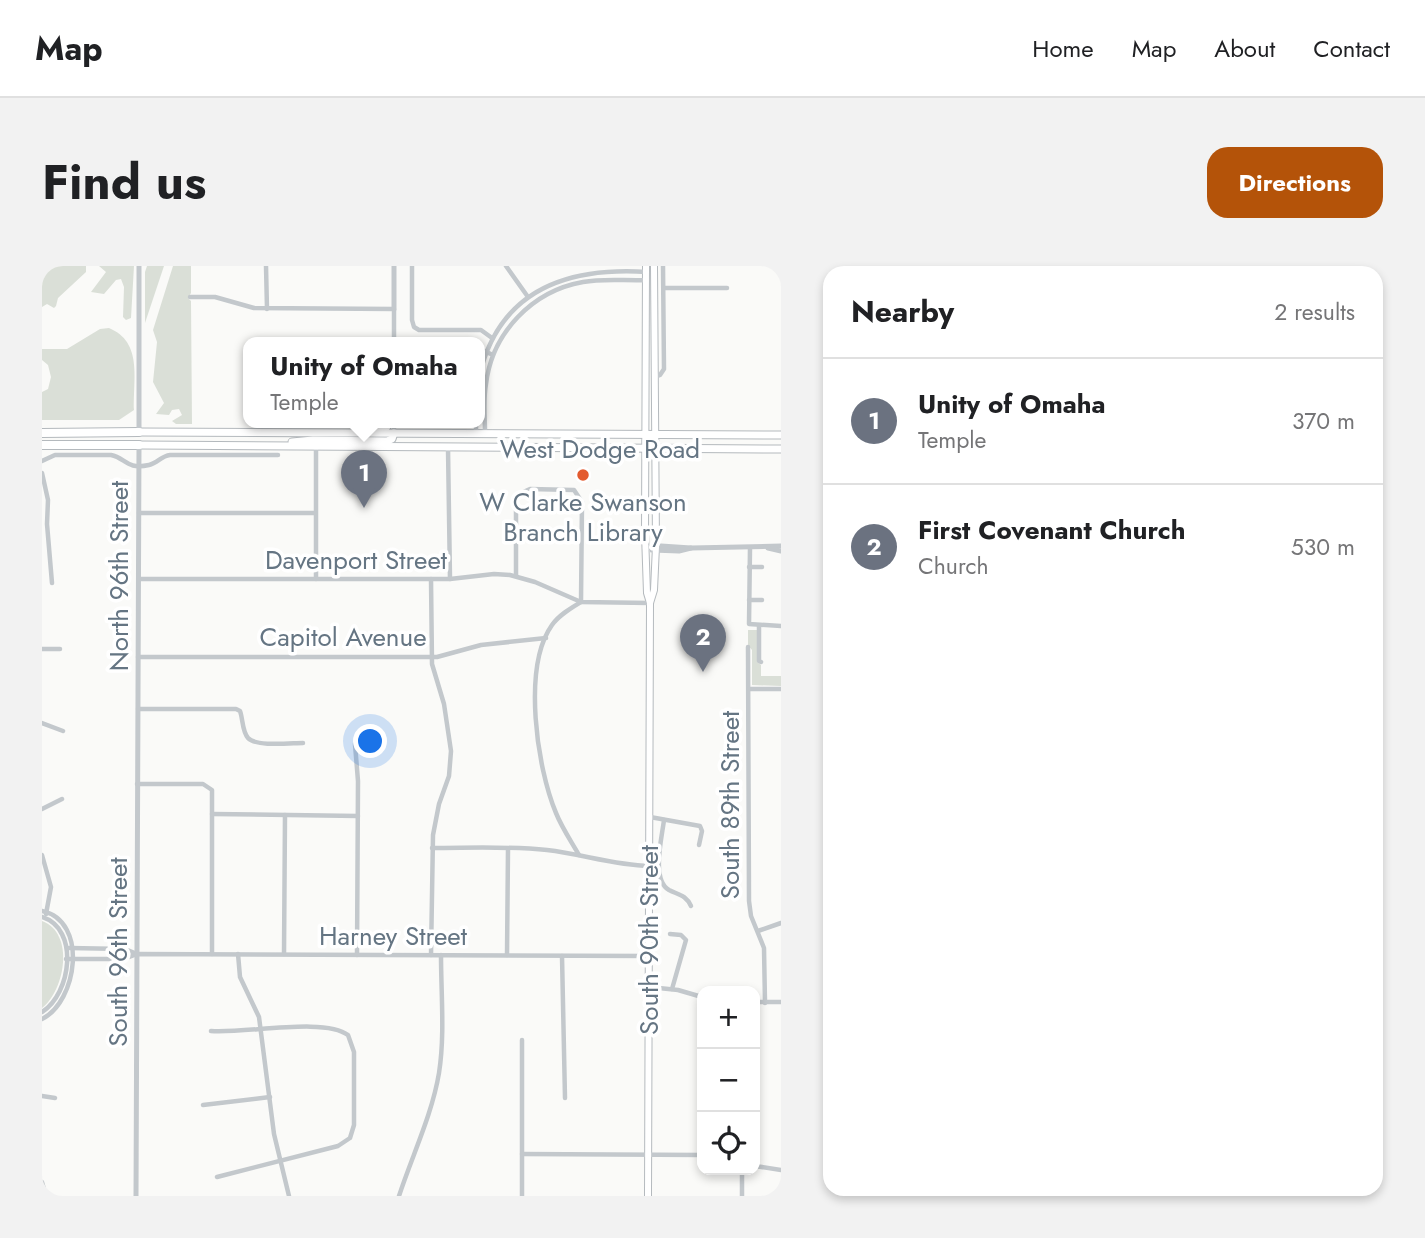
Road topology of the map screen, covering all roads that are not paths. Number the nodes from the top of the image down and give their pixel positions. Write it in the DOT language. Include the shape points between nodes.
graph roads {
  1 [pos="139,266"];
  2 [pos="267,266"];
  3 [pos="394,266"];
  4 [pos="412,266"];
  5 [pos="506,266"];
  6 [pos="654,266"];
  7 [pos="663,266"];
  8 [pos="646,273"];
  9 [pos="654,276"];
  10 [pos="664,288"];
  11 [pos="727,288"];
  12 [pos="190,297"];
  13 [pos="528,297"];
  14 [pos="267,309"];
  15 [pos="394,309"];
  16 [pos="394,337"];
  17 [pos="492,338"];
  18 [pos="486,351"];
  19 [pos="485,355"];
  20 [pos="493,355"];
  21 [pos="485,377"];
  22 [pos="655,377"];
  23 [pos="385,428"];
  24 [pos="393,428"];
  25 [pos="478,428"];
  26 [pos="481,428"];
  27 [pos="139,432"];
  28 [pos="42,433"];
  29 [pos="365,433"];
  30 [pos="394,433"];
  31 [pos="481,434"];
  32 [pos="645,434"];
  33 [pos="656,435"];
  34 [pos="781,435"];
  35 [pos="42,445"];
  36 [pos="139,445"];
  37 [pos="274,446"];
  38 [pos="316,446"];
  39 [pos="449,448"];
  40 [pos="645,448"];
  41 [pos="656,448"];
  42 [pos="781,449"];
  43 [pos="278,455"];
  44 [pos="42,461"];
  45 [pos="139,466"];
  46 [pos="42,474"];
  47 [pos="139,513"];
  48 [pos="315,513"];
  49 [pos="645,548"];
  50 [pos="656,548"];
  51 [pos="750,548"];
  52 [pos="781,549"];
  53 [pos="749,567"];
  54 [pos="762,567"];
  55 [pos="516,576"];
  56 [pos="139,579"];
  57 [pos="316,579"];
  58 [pos="431,579"];
  59 [pos="450,579"];
  60 [pos="52,583"];
  61 [pos="749,600"];
  62 [pos="762,600"];
  63 [pos="581,602"];
  64 [pos="650,603"];
  65 [pos="759,626"];
  66 [pos="781,626"];
  67 [pos="546,638"];
  68 [pos="748,647"];
  69 [pos="42,649"];
  70 [pos="60,649"];
  71 [pos="138,657"];
  72 [pos="432,657"];
  73 [pos="761,662"];
  74 [pos="749,689"];
  75 [pos="781,689"];
  76 [pos="138,709"];
  77 [pos="42,723"];
  78 [pos="63,731"];
  79 [pos="303,743"];
  80 [pos="355,744"];
  81 [pos="137,784"];
  82 [pos="62,799"];
  83 [pos="42,809"];
  84 [pos="212,814"];
  85 [pos="285,815"];
  86 [pos="358,816"];
  87 [pos="650,817"];
  88 [pos="664,820"];
  89 [pos="699,845"];
  90 [pos="432,848"];
  91 [pos="508,849"];
  92 [pos="42,855"];
  93 [pos="579,855"];
  94 [pos="649,866"];
  95 [pos="691,906"];
  96 [pos="44,914"];
  97 [pos="781,923"];
  98 [pos="758,931"];
  99 [pos="670,934"];
  100 [pos="69,948"];
  101 [pos="137,954"];
  102 [pos="212,954"];
  103 [pos="237,954"];
  104 [pos="285,955"];
  105 [pos="357,955"];
  106 [pos="431,955"];
  107 [pos="441,955"];
  108 [pos="507,955"];
  109 [pos="562,956"];
  110 [pos="649,956"];
  111 [pos="69,959"];
  112 [pos="649,987"];
  113 [pos="674,989"];
  114 [pos="697,996"];
  115 [pos="760,1002"];
  116 [pos="781,1002"];
  117 [pos="765,1003"];
  118 [pos="42,1012"];
  119 [pos="42,1019"];
  120 [pos="261,1030"];
  121 [pos="211,1031"];
  122 [pos="522,1040"];
  123 [pos="42,1096"];
  124 [pos="270,1097"];
  125 [pos="55,1098"];
  126 [pos="565,1098"];
  127 [pos="203,1105"];
  128 [pos="523,1154"];
  129 [pos="648,1154"];
  130 [pos="697,1155"];
  131 [pos="280,1161"];
  132 [pos="760,1167"];
  133 [pos="781,1170"];
  134 [pos="742,1175"];
  135 [pos="217,1177"];
  136 [pos="42,1182"];
  137 [pos="46,1196"];
  138 [pos="136,1196"];
  139 [pos="289,1196"];
  140 [pos="399,1196"];
  141 [pos="522,1196"];
  142 [pos="648,1196"];
  143 [pos="742,1196"];
  1 -- 27 [label="street"];
  2 -- 14 [label="street"];
  3 -- 15 [label="street"];
  4 -- 17 [label="street" via="414,326 419,330 481,330"];
  5 -- 13 [label="street"];
  6 -- 9 [label="main road"];
  7 -- 10 [label="street"];
  8 -- 9 [label="street"];
  8 -- 13 [label="street" via="581,274"];
  8 -- 20 [label="street" via="555,290 514,321"];
  8 -- 32 [label="main road"];
  9 -- 22 [label="main road"];
  10 -- 11 [label="street"];
  10 -- 22 [label="street" via="664,369"];
  12 -- 14 [label="street" via="215,297"];
  13 -- 17 [label="street"];
  14 -- 15 [label="street"];
  15 -- 16 [label="street"];
  17 -- 18 [label="street"];
  18 -- 19 [label="street"];
  18 -- 20 [label="street"];
  20 -- 21 [label="street"];
  22 -- 33 [label="main road"];
  23 -- 29 [label="highway"];
  24 -- 30 [label="street"];
  25 -- 31 [label="street"];
  26 -- 31 [label="street"];
  27 -- 28 [label="highway, West Dodge Road"];
  27 -- 29 [label="highway, West Dodge Road"];
  29 -- 30 [label="highway, West Dodge Road"];
  30 -- 31 [label="highway, West Dodge Road"];
  30 -- 37 [label="highway" via="387,441 313,440"];
  31 -- 32 [label="highway, West Dodge Road"];
  32 -- 33 [label="highway, West Dodge Road"];
  32 -- 40 [label="main road"];
  33 -- 34 [label="highway, West Dodge Road"];
  33 -- 41 [label="main road"];
  35 -- 36 [label="highway, West Dodge Road"];
  36 -- 37 [label="highway, West Dodge Road"];
  36 -- 45 [label="street, North 96th Street"];
  37 -- 38 [label="highway, West Dodge Road"];
  38 -- 39 [label="highway, West Dodge Road"];
  38 -- 48 [label="street"];
  39 -- 40 [label="highway, West Dodge Road"];
  39 -- 59 [label="street"];
  40 -- 41 [label="highway, West Dodge Road"];
  40 -- 49 [label="main road"];
  41 -- 42 [label="highway, West Dodge Road"];
  41 -- 50 [label="main road"];
  43 -- 45 [label="street" via="170,455"];
  44 -- 45 [label="street" via="55,455 111,455"];
  45 -- 47 [label="street, North 96th Street"];
  46 -- 60 [label="street" via="48,499"];
  47 -- 48 [label="street"];
  47 -- 56 [label="street, North 96th Street"];
  48 -- 57 [label="street"];
  49 -- 50 [label="street"];
  49 -- 64 [label="main road"];
  50 -- 51 [label="street"];
  50 -- 64 [label="main road"];
  51 -- 52 [label="street"];
  51 -- 53 [label="street"];
  53 -- 54 [label="street"];
  53 -- 61 [label="street"];
  55 -- 59 [label="street, Davenport Street"];
  55 -- 63 [label="street, Davenport Street"];
  55 -- 63 [label="street" via="518,496 530,489 570,489 582,502"];
  56 -- 57 [label="street, Davenport Street"];
  56 -- 71 [label="street, North 96th Street"];
  57 -- 58 [label="street, Davenport Street"];
  58 -- 59 [label="street, Davenport Street"];
  58 -- 72 [label="street"];
  61 -- 62 [label="street"];
  61 -- 65 [label="street" via="749,624"];
  63 -- 64 [label="street, Davenport Street"];
  63 -- 67 [label="street" via="556,620"];
  64 -- 87 [label="main road, South 90th Street"];
  65 -- 66 [label="street"];
  65 -- 73 [label="street"];
  67 -- 72 [label="street, Capitol Avenue" via="481,645"];
  67 -- 93 [label="street" via="537,679 537,735 552,803"];
  68 -- 74 [label="street, South 89th Street"];
  69 -- 70 [label="street"];
  71 -- 72 [label="street, Capitol Avenue"];
  71 -- 76 [label="street, North 96th Street"];
  72 -- 90 [label="street" via="450,734 451,762"];
  74 -- 75 [label="street"];
  74 -- 98 [label="street, South 89th Street" via="748,901"];
  76 -- 79 [label="street" via="236,709 251,741"];
  76 -- 81 [label="street, South 96th Street"];
  77 -- 78 [label="street"];
  80 -- 86 [label="street"];
  81 -- 84 [label="street" via="206,785 212,792"];
  81 -- 101 [label="street, South 96th Street"];
  82 -- 83 [label="street"];
  84 -- 85 [label="street"];
  84 -- 102 [label="street"];
  85 -- 86 [label="street"];
  85 -- 104 [label="street"];
  86 -- 105 [label="street"];
  87 -- 88 [label="street"];
  87 -- 94 [label="main road, South 90th Street"];
  88 -- 89 [label="street" via="700,826"];
  88 -- 95 [label="street" via="661,881 667,889 686,897"];
  90 -- 91 [label="street"];
  90 -- 106 [label="street"];
  91 -- 93 [label="street"];
  91 -- 108 [label="street"];
  92 -- 96 [label="street" via="51,887"];
  93 -- 94 [label="street"];
  94 -- 110 [label="main road, South 90th Street"];
  96 -- 100 [label="street" via="62,931"];
  97 -- 98 [label="street"];
  98 -- 117 [label="street, South 89th Street" via="765,953"];
  99 -- 113 [label="street" via="686,939"];
  100 -- 101 [label="street" via="125,949"];
  100 -- 111 [label="street"];
  101 -- 102 [label="street, Harney Street"];
  101 -- 111 [label="street" via="124,960"];
  101 -- 138 [label="street, South 96th Street"];
  102 -- 103 [label="street, Harney Street"];
  103 -- 104 [label="street, Harney Street"];
  103 -- 120 [label="street" via="240,977"];
  104 -- 105 [label="street, Harney Street"];
  105 -- 106 [label="street, Harney Street"];
  106 -- 107 [label="street, Harney Street"];
  107 -- 108 [label="street, Harney Street"];
  107 -- 140 [label="street" via="439,1076"];
  108 -- 109 [label="street, Harney Street"];
  109 -- 110 [label="street, Harney Street"];
  109 -- 126 [label="street"];
  110 -- 112 [label="main road, South 90th Street"];
  111 -- 118 [label="street" via="59,993"];
  111 -- 119 [label="street" via="71,974 65,995 57,1009"];
  112 -- 113 [label="street"];
  112 -- 129 [label="main road, South 90th Street"];
  113 -- 114 [label="street"];
  115 -- 117 [label="street"];
  116 -- 117 [label="street"];
  120 -- 121 [label="street"];
  120 -- 124 [label="street"];
  120 -- 131 [label="street" via="333,1028 345,1032 355,1052 354,1125 349,1138 338,1146"];
  122 -- 128 [label="street"];
  123 -- 125 [label="street"];
  124 -- 127 [label="street"];
  124 -- 131 [label="street"];
  128 -- 129 [label="street"];
  128 -- 141 [label="street"];
  129 -- 130 [label="street"];
  129 -- 142 [label="main road, South 90th Street"];
  131 -- 135 [label="street"];
  131 -- 139 [label="street"];
  132 -- 133 [label="street"];
  134 -- 143 [label="street"];
  136 -- 137 [label="street"];
}
